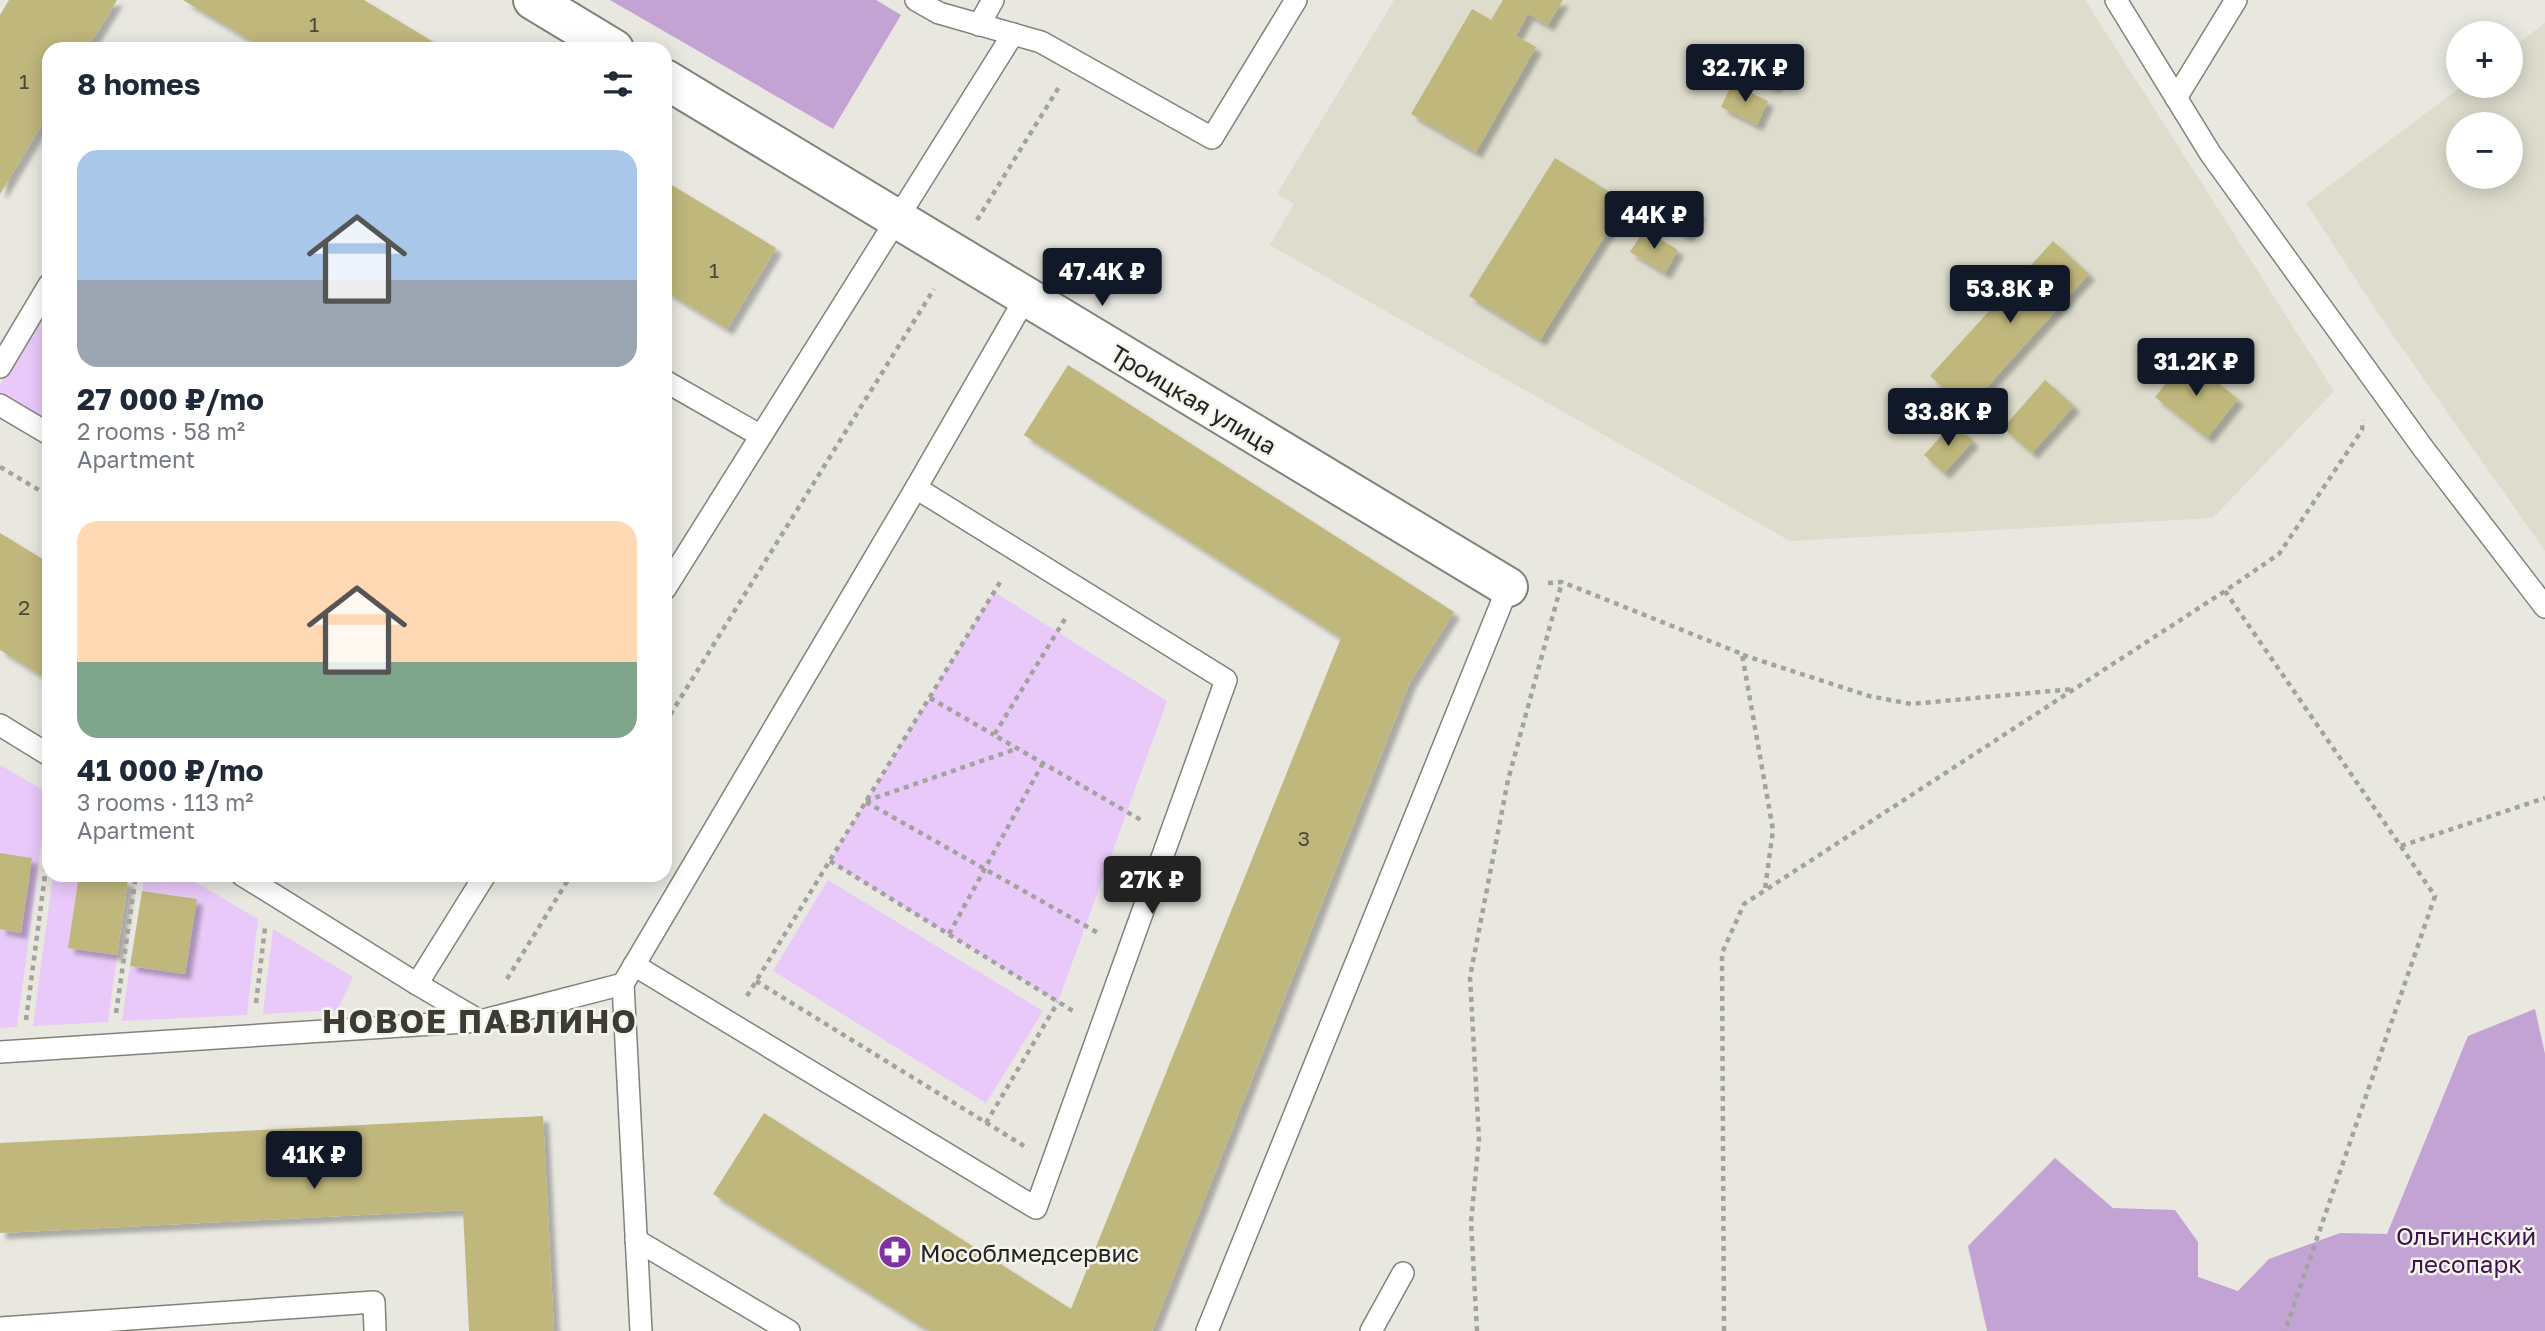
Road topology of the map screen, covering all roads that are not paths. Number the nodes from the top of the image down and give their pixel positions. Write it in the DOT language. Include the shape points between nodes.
graph roads {
  1 [pos="533,0"];
  2 [pos="916,0"];
  3 [pos="993,0"];
  4 [pos="1296,0"];
  5 [pos="2116,0"];
  6 [pos="2236,0"];
  7 [pos="979,25"];
  8 [pos="1013,34"];
  9 [pos="602,42"];
  10 [pos="672,83"];
  11 [pos="2176,98"];
  12 [pos="898,219"];
  13 [pos="42,297"];
  14 [pos="1026,297"];
  15 [pos="0,367"];
  16 [pos="672,385"];
  17 [pos="0,405"];
  18 [pos="42,430"];
  19 [pos="761,436"];
  20 [pos="916,488"];
  21 [pos="672,578"];
  22 [pos="1508,587"];
  23 [pos="2545,607"];
  24 [pos="0,725"];
  25 [pos="42,751"];
  26 [pos="253,882"];
  27 [pos="481,882"];
  28 [pos="634,965"];
  29 [pos="417,984"];
  30 [pos="623,984"];
  31 [pos="480,1021"];
  32 [pos="0,1052"];
  33 [pos="636,1240"];
  34 [pos="1403,1273"];
  35 [pos="0,1328"];
  36 [pos="375,1331"];
  37 [pos="641,1331"];
  38 [pos="789,1331"];
  39 [pos="1207,1331"];
  40 [pos="1371,1331"];
  1 -- 9 [label="street"];
  2 -- 7 [label="lane" via="939,13"];
  3 -- 7 [label="lane"];
  4 -- 8 [label="lane" via="1212,138 1041,42"];
  5 -- 11 [label="lane"];
  6 -- 11 [label="lane"];
  7 -- 8 [label="lane"];
  8 -- 12 [label="lane"];
  10 -- 12 [label="street, Троицкая улица"];
  11 -- 23 [label="lane" via="2210,153 2423,448"];
  12 -- 14 [label="street, Троицкая улица"];
  12 -- 19 [label="lane"];
  13 -- 15 [label="lane"];
  14 -- 20 [label="lane"];
  14 -- 22 [label="street, Троицкая улица"];
  16 -- 19 [label="lane"];
  17 -- 18 [label="lane"];
  19 -- 21 [label="lane"];
  20 -- 28 [label="lane"];
  20 -- 28 [label="lane" via="1226,680 1037,1208"];
  22 -- 39 [label="lane"];
  24 -- 25 [label="lane"];
  26 -- 29 [label="lane"];
  27 -- 29 [label="lane"];
  28 -- 30 [label="lane"];
  29 -- 31 [label="lane"];
  30 -- 31 [label="lane"];
  30 -- 33 [label="lane"];
  31 -- 32 [label="lane"];
  33 -- 37 [label="lane"];
  33 -- 38 [label="lane"];
  34 -- 40 [label="lane"];
  35 -- 36 [label="lane" via="374,1302"];
}
